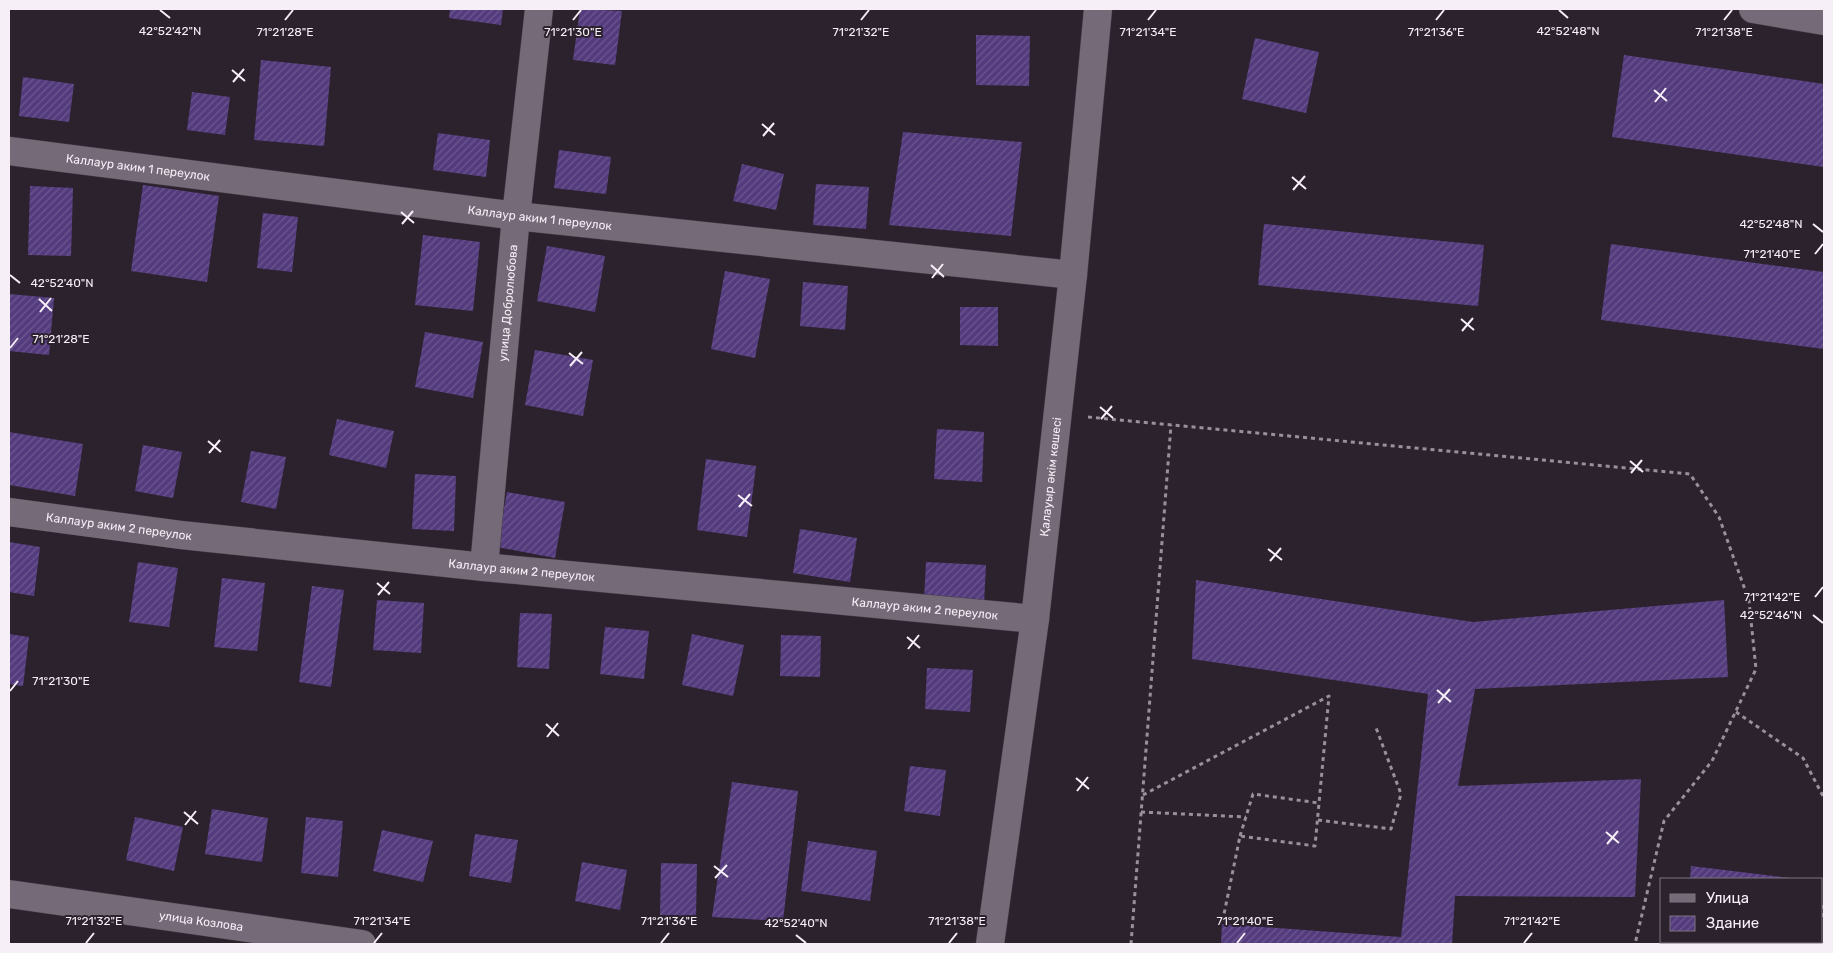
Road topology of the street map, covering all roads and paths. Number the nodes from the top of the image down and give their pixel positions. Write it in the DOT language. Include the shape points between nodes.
graph roads {
  1 [pos="539,9"];
  2 [pos="1098,9"];
  3 [pos="1753,9"];
  4 [pos="1824,21"];
  5 [pos="9,152"];
  6 [pos="516,216"];
  7 [pos="1073,275"];
  8 [pos="1057,414"];
  9 [pos="1171,426"];
  10 [pos="9,512"];
  11 [pos="484,567"];
  12 [pos="1036,619"];
  13 [pos="1736,712"];
  14 [pos="1375,725"];
  15 [pos="1143,795"];
  16 [pos="1824,798"];
  17 [pos="1319,803"];
  18 [pos="1141,812"];
  19 [pos="1246,817"];
  20 [pos="1318,820"];
  21 [pos="1240,836"];
  22 [pos="9,894"];
  23 [pos="1222,924"];
  24 [pos="362,944"];
  25 [pos="990,944"];
  26 [pos="1131,944"];
  27 [pos="1635,944"];
  1 -- 6 [label="street, улица Добролюбова"];
  2 -- 7 [label="street, Қалауыр әкім көшесі"];
  3 -- 4 [label="street"];
  5 -- 6 [label="street, Каллаур аким 1 переулок"];
  6 -- 7 [label="street, Каллаур аким 1 переулок"];
  6 -- 11 [label="street, улица Добролюбова"];
  7 -- 8 [label="street, Қалауыр әкім көшесі"];
  8 -- 9 [label="path"];
  8 -- 12 [label="street, Қалауыр әкім көшесі"];
  9 -- 13 [label="path" via="1690,474 1719,517 1749,601 1756,669"];
  9 -- 15 [label="path"];
  10 -- 11 [label="street, Каллаур аким 2 переулок" via="181,535"];
  11 -- 12 [label="street, Каллаур аким 2 переулок"];
  12 -- 25 [label="street, Қалауыр әкім көшесі"];
  13 -- 16 [label="path" via="1803,758"];
  13 -- 27 [label="path" via="1712,761 1664,821"];
  14 -- 20 [label="path" via="1401,794 1391,830"];
  15 -- 17 [label="path" via="1329,696"];
  15 -- 18 [label="path"];
  17 -- 19 [label="path" via="1252,794"];
  17 -- 20 [label="path"];
  18 -- 19 [label="path"];
  18 -- 26 [label="path"];
  19 -- 21 [label="path"];
  20 -- 21 [label="path" via="1315,846"];
  21 -- 23 [label="path"];
  22 -- 24 [label="street, улица Козлова"];
}
